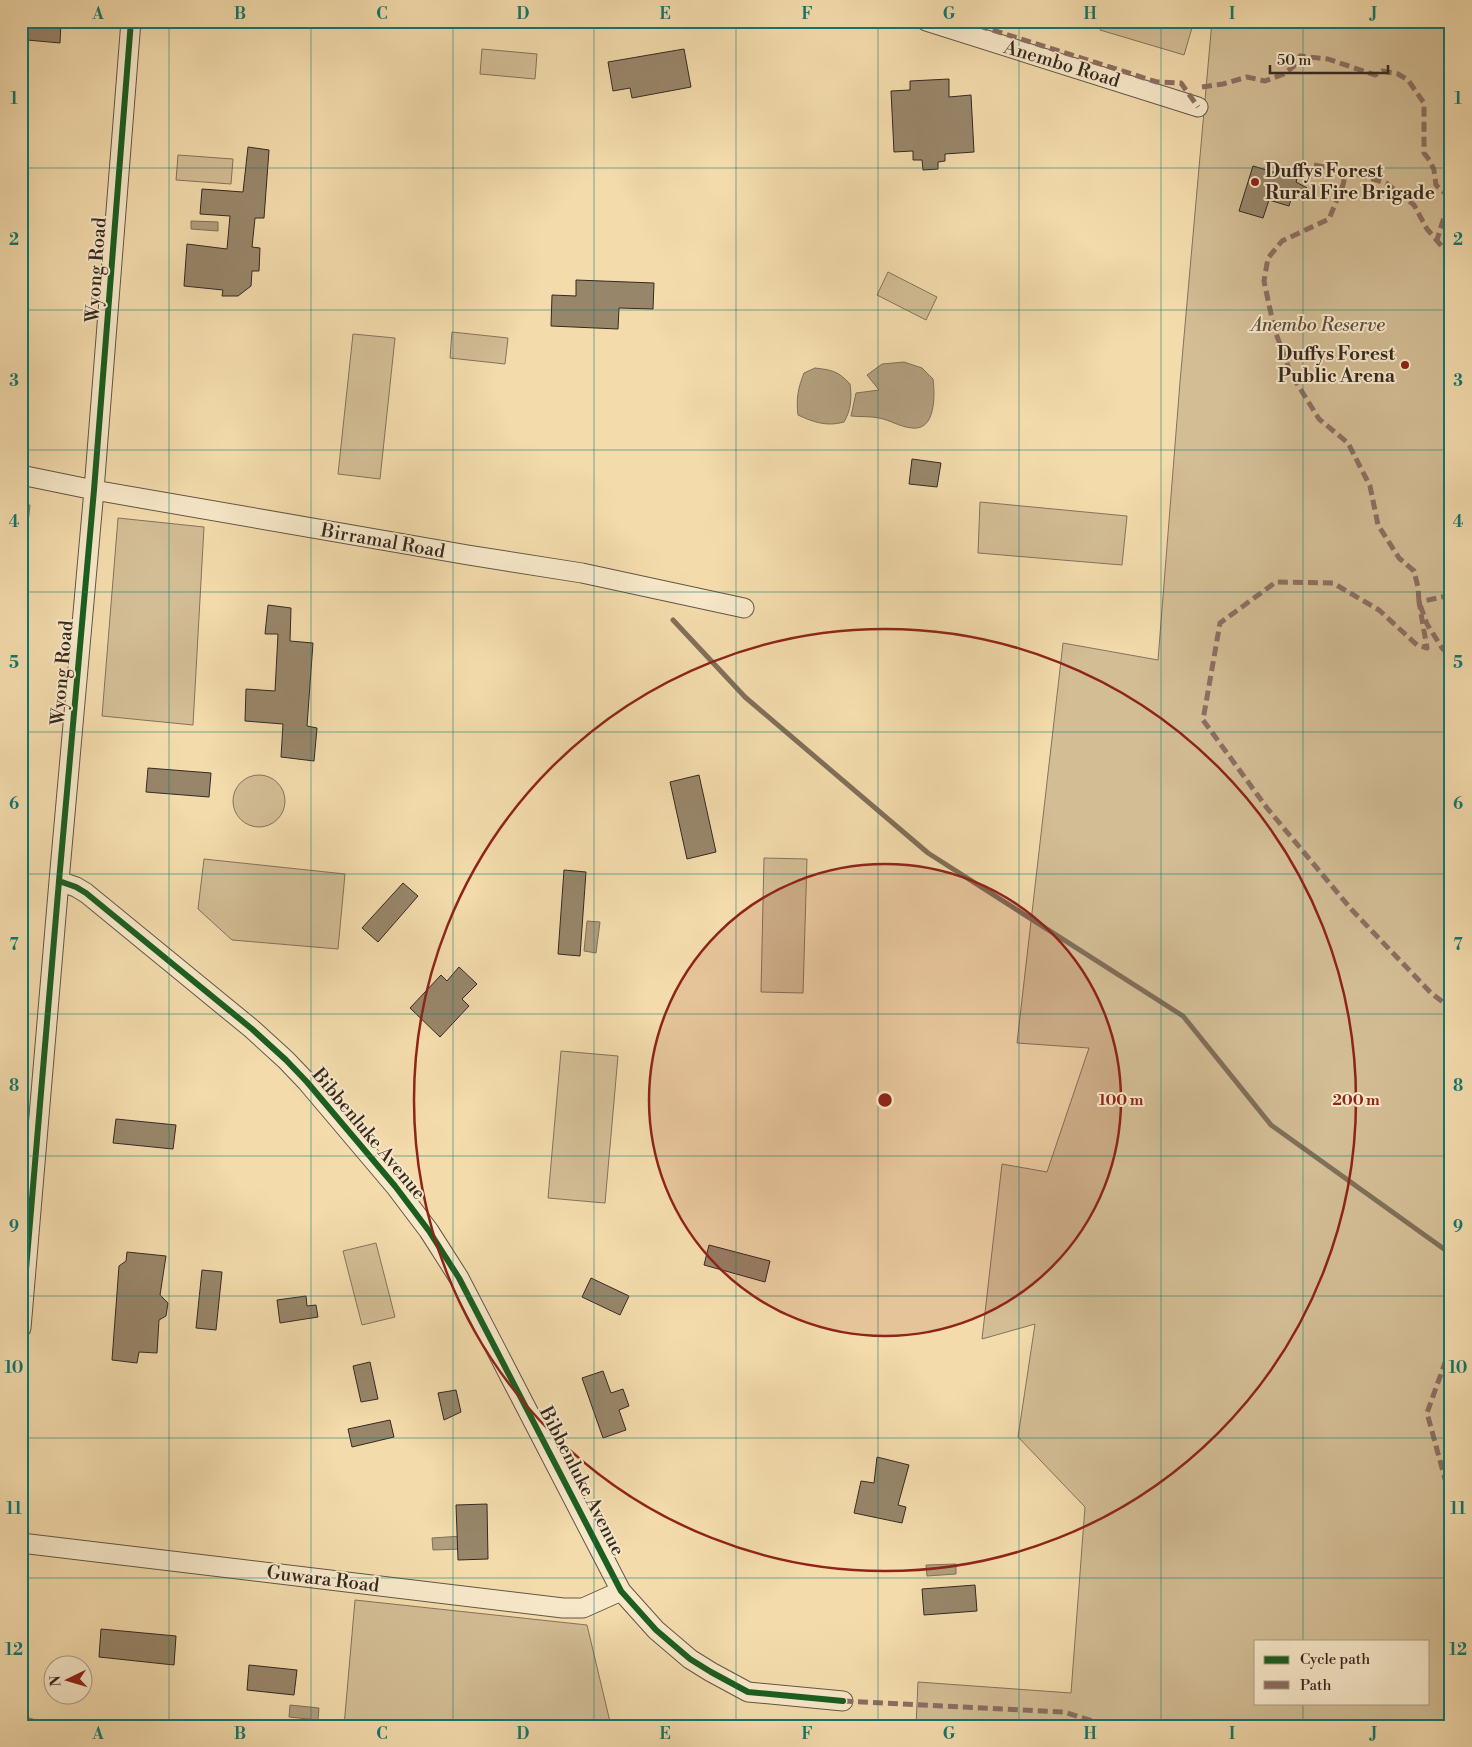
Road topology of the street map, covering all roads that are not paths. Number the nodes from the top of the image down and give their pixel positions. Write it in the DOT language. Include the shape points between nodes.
graph roads {
  1 [pos="131,21"];
  2 [pos="926,21"];
  3 [pos="1198,107"];
  4 [pos="21,475"];
  5 [pos="94,490"];
  6 [pos="744,608"];
  7 [pos="59,881"];
  8 [pos="21,1328"];
  9 [pos="21,1543"];
  10 [pos="621,1591"];
  11 [pos="843,1702"];
  1 -- 5 [label="street, Wyong Road"];
  2 -- 3 [label="street, Anembo Road"];
  4 -- 5 [label="street, Birramal Road"];
  5 -- 6 [label="street, Birramal Road" via="582,573"];
  5 -- 7 [label="street, Wyong Road"];
  7 -- 8 [label="street, Wyong Road"];
  7 -- 10 [label="street, Bibbenluke Avenue" via="86,893 252,1029 307,1082 395,1186 460,1278"];
  9 -- 10 [label="street, Guwara Road" via="563,1608 583,1608"];
  10 -- 11 [label="street, Bibbenluke Avenue" via="656,1630 690,1659 748,1692"];
}
